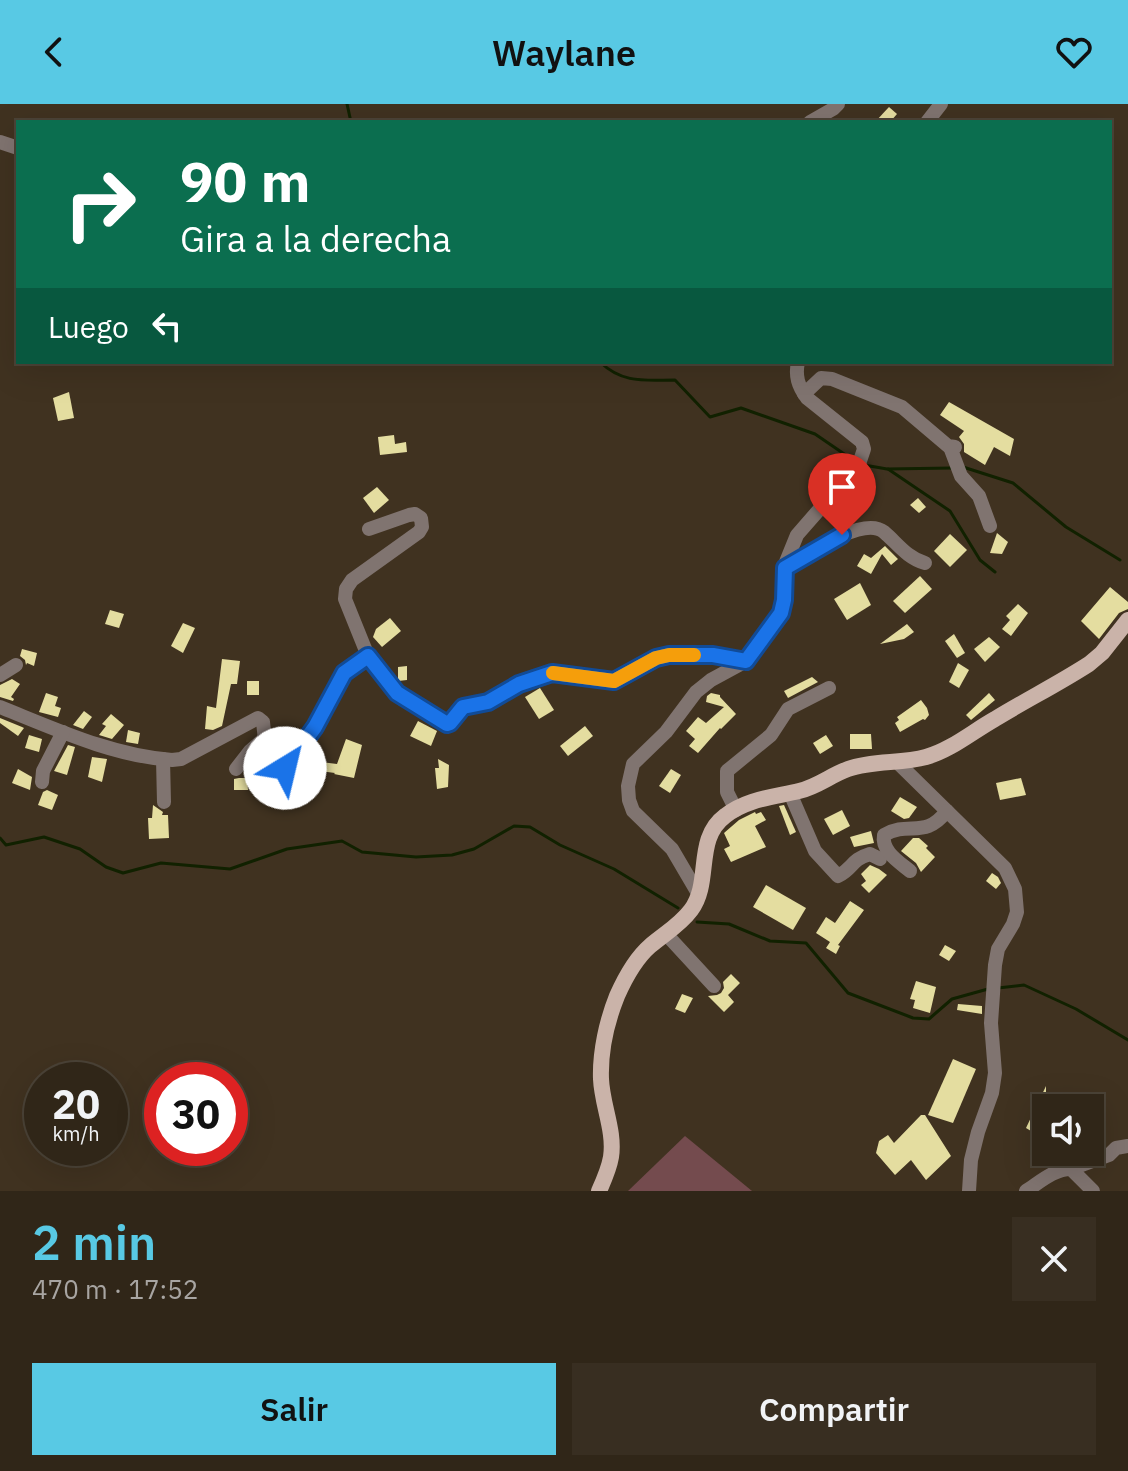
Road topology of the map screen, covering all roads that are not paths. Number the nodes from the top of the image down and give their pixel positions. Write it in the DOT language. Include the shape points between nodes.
graph roads {
  1 [pos="838,104"];
  2 [pos="941,104"];
  3 [pos="814,120"];
  4 [pos="929,120"];
  5 [pos="798,364"];
  6 [pos="804,394"];
  7 [pos="990,526"];
  8 [pos="369,529"];
  9 [pos="925,563"];
  10 [pos="785,568"];
  11 [pos="1128,620"];
  12 [pos="368,656"];
  13 [pos="746,661"];
  14 [pos="16,665"];
  15 [pos="0,675"];
  16 [pos="829,688"];
  17 [pos="0,707"];
  18 [pos="63,732"];
  19 [pos="265,738"];
  20 [pos="163,759"];
  21 [pos="897,762"];
  22 [pos="236,769"];
  23 [pos="42,782"];
  24 [pos="790,793"];
  25 [pos="164,802"];
  26 [pos="736,810"];
  27 [pos="947,811"];
  28 [pos="880,859"];
  29 [pos="910,871"];
  30 [pos="699,895"];
  31 [pos="666,934"];
  32 [pos="714,986"];
  33 [pos="1128,1146"];
  34 [pos="1071,1169"];
  35 [pos="599,1191"];
  36 [pos="969,1191"];
  37 [pos="1026,1191"];
  38 [pos="1093,1191"];
  1 -- 3 [label="street"];
  2 -- 4 [label="street"];
  5 -- 6 [label="street" via="797,380"];
  6 -- 7 [label="street" via="821,378 832,379 902,407 955,457"];
  6 -- 10 [label="street" via="861,440 864,449 859,464 797,535"];
  8 -- 12 [label="street" via="409,515 418,515 422,522 419,532 346,589 345,599"];
  9 -- 10 [label="street" via="873,528 842,535"];
  10 -- 13 [label="street" via="781,613"];
  11 -- 21 [label="main road" via="1102,653 1061,682 941,752"];
  12 -- 13 [label="street" via="397,693 447,724 463,707 488,702 552,673 614,681 669,655"];
  12 -- 19 [label="street" via="344,673 315,727 282,770 267,753"];
  13 -- 30 [label="street" via="693,695 633,764 629,776 633,811 672,849"];
  14 -- 15 [label="street"];
  16 -- 26 [label="street" via="788,709 771,735 727,771 727,792"];
  17 -- 18 [label="street"];
  18 -- 20 [label="street"];
  18 -- 23 [label="street"];
  19 -- 20 [label="street" via="263,722 255,718 181,759"];
  19 -- 22 [label="street"];
  20 -- 25 [label="street"];
  21 -- 24 [label="main road" via="850,768"];
  21 -- 27 [label="street"];
  24 -- 26 [label="main road"];
  24 -- 28 [label="street" via="815,851 838,876 856,858 870,854"];
  26 -- 30 [label="main road" via="724,816 706,844"];
  27 -- 29 [label="street" via="928,828 884,835 884,846"];
  27 -- 36 [label="street" via="1005,868 1015,889 1017,912 995,965 995,1073 971,1160"];
  30 -- 31 [label="main road" via="692,910"];
  31 -- 32 [label="street"];
  31 -- 35 [label="main road" via="627,975 612,1010 601,1058 611,1156"];
  33 -- 34 [label="street"];
  34 -- 37 [label="street" via="1053,1173"];
  34 -- 38 [label="street"];
}
